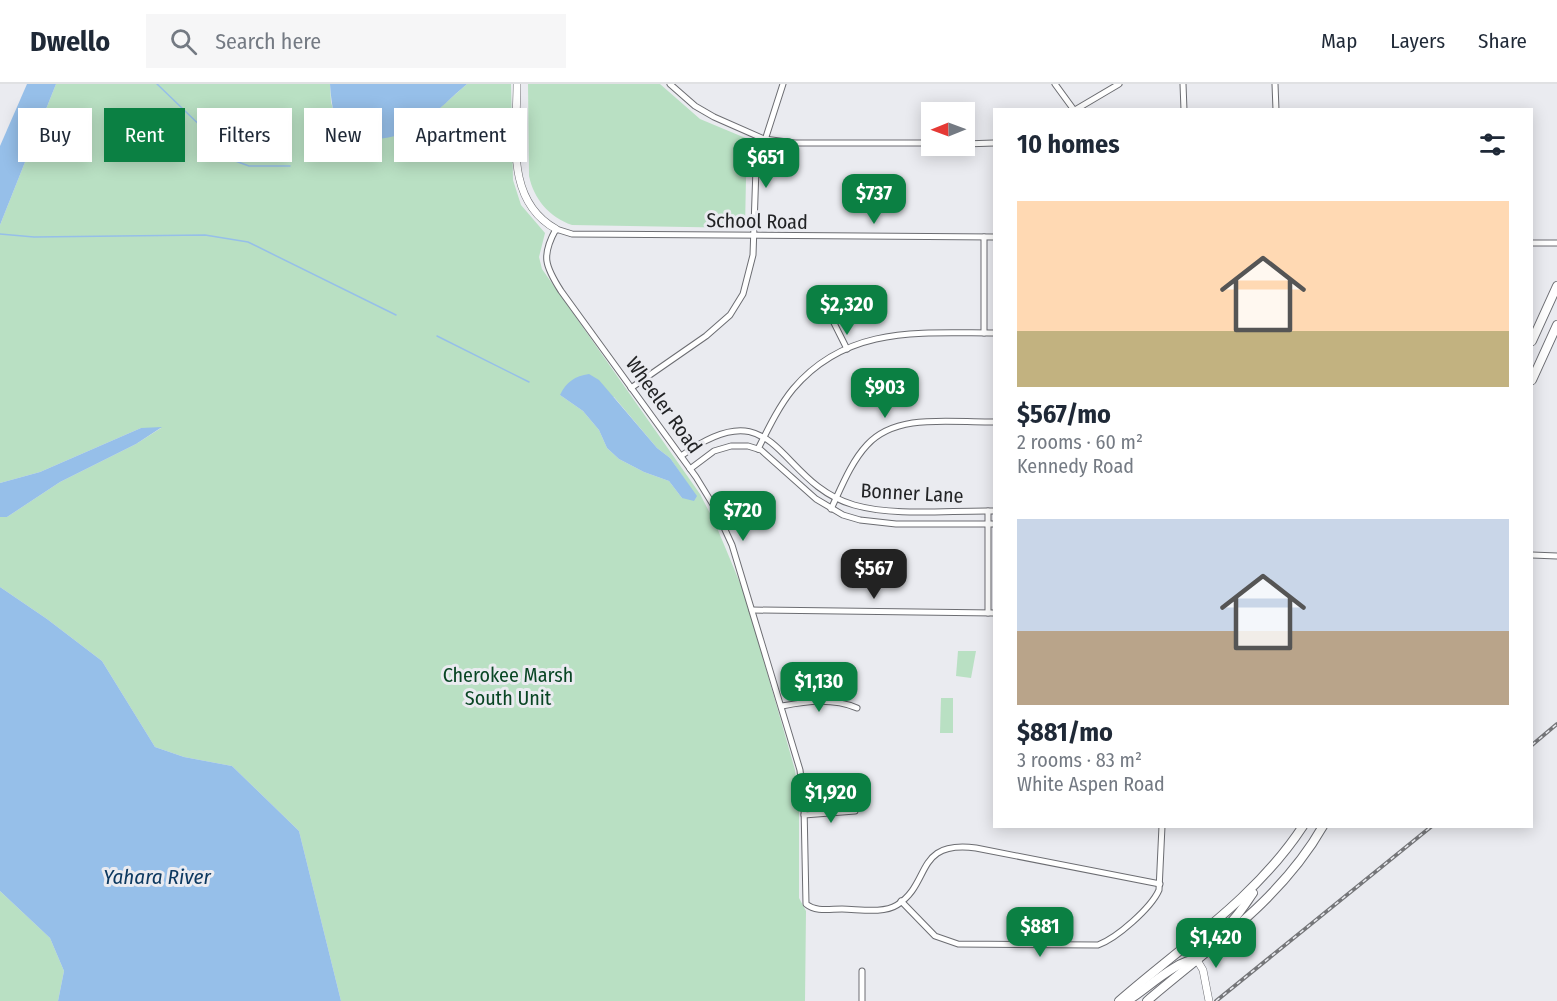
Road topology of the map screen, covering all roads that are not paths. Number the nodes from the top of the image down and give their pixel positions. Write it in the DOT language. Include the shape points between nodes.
graph roads {
  1 [pos="517,84"];
  2 [pos="670,84"];
  3 [pos="783,84"];
  4 [pos="1055,84"];
  5 [pos="1119,84"];
  6 [pos="1183,84"];
  7 [pos="1275,84"];
  8 [pos="1073,108"];
  9 [pos="1078,108"];
  10 [pos="1184,108"];
  11 [pos="1276,108"];
  12 [pos="764,139"];
  13 [pos="921,143"];
  14 [pos="993,143"];
  15 [pos="975,144"];
  16 [pos="556,229"];
  17 [pos="754,236"];
  18 [pos="984,237"];
  19 [pos="993,237"];
  20 [pos="1533,243"];
  21 [pos="1557,243"];
  22 [pos="1557,286"];
  23 [pos="834,323"];
  24 [pos="1557,325"];
  25 [pos="984,333"];
  26 [pos="993,333"];
  27 [pos="1533,338"];
  28 [pos="847,349"];
  29 [pos="1533,378"];
  30 [pos="631,388"];
  31 [pos="993,422"];
  32 [pos="764,436"];
  33 [pos="758,449"];
  34 [pos="681,456"];
  35 [pos="690,468"];
  36 [pos="836,497"];
  37 [pos="831,509"];
  38 [pos="991,511"];
  39 [pos="991,524"];
  40 [pos="1533,555"];
  41 [pos="1557,556"];
  42 [pos="752,610"];
  43 [pos="991,613"];
  44 [pos="782,706"];
  45 [pos="857,708"];
  46 [pos="855,811"];
  47 [pos="804,815"];
  48 [pos="1162,828"];
  49 [pos="1301,828"];
  50 [pos="1322,828"];
  51 [pos="1262,879"];
  52 [pos="1160,884"];
  53 [pos="901,902"];
  54 [pos="1197,960"];
  55 [pos="862,971"];
  56 [pos="862,1001"];
  57 [pos="1119,1001"];
  58 [pos="1127,1001"];
  59 [pos="1148,1001"];
  60 [pos="1209,1001"];
  1 -- 16 [label="street" via="519,182 529,206"];
  2 -- 12 [label="street" via="695,106"];
  3 -- 12 [label="street"];
  4 -- 8 [label="street"];
  5 -- 9 [label="street"];
  6 -- 10 [label="street"];
  7 -- 11 [label="street"];
  12 -- 13 [label="street" via="795,143"];
  12 -- 17 [label="street" via="756,168"];
  14 -- 15 [label="street"];
  16 -- 17 [label="street, School Road" via="572,234"];
  16 -- 30 [label="street, Wheeler Road" via="546,253 547,269"];
  17 -- 18 [label="street, School Road"];
  17 -- 30 [label="street" via="748,281 730,315"];
  18 -- 19 [label="street, School Road"];
  18 -- 25 [label="street"];
  20 -- 21 [label="street"];
  22 -- 27 [label="main road"];
  23 -- 28 [label="street"];
  24 -- 29 [label="main road"];
  25 -- 26 [label="street"];
  25 -- 28 [label="street" via="901,333"];
  28 -- 32 [label="street" via="795,387"];
  30 -- 34 [label="street, Wheeler Road"];
  31 -- 36 [label="street" via="911,423 880,433 861,452"];
  32 -- 33 [label="street"];
  32 -- 34 [label="street" via="725,432 700,442"];
  32 -- 36 [label="street, Bonner Lane" via="818,487"];
  33 -- 35 [label="street" via="739,445 720,449"];
  33 -- 37 [label="street, Bonner Lane"];
  34 -- 35 [label="street, Wheeler Road"];
  35 -- 42 [label="street, Wheeler Road" via="725,530"];
  36 -- 37 [label="street"];
  36 -- 38 [label="street, Bonner Lane" via="881,510"];
  37 -- 39 [label="street, Bonner Lane" via="873,523"];
  38 -- 39 [label="street"];
  39 -- 43 [label="street"];
  40 -- 41 [label="street"];
  42 -- 43 [label="street"];
  42 -- 44 [label="street, Wheeler Road"];
  44 -- 45 [label="street" via="833,701"];
  44 -- 47 [label="street, Wheeler Road" via="800,770"];
  46 -- 47 [label="street"];
  47 -- 53 [label="street, Wheeler Road" via="804,898 808,905 817,909 876,910"];
  48 -- 52 [label="street"];
  49 -- 51 [label="main road"];
  50 -- 54 [label="main road" via="1269,898"];
  51 -- 54 [label="main road" via="1240,912 1201,946"];
  51 -- 57 [label="main road"];
  52 -- 53 [label="street" via="956,846 937,853"];
  52 -- 53 [label="street" via="1155,898 1140,915 1106,941 1090,946 958,945 935,936"];
  54 -- 58 [label="main road" via="1174,968"];
  54 -- 59 [label="main road"];
  54 -- 60 [label="street"];
  55 -- 56 [label="street"];
}
